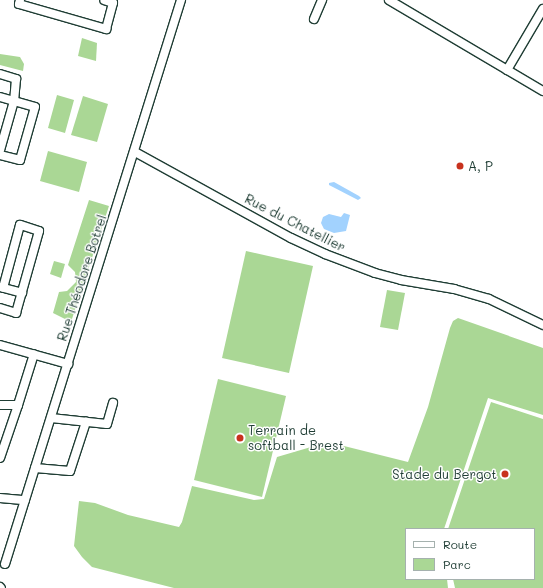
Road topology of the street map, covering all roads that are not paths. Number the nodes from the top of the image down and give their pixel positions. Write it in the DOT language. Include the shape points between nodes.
graph roads {
  1 [pos="20,0"];
  2 [pos="104,0"];
  3 [pos="181,0"];
  4 [pos="322,0"];
  5 [pos="389,0"];
  6 [pos="543,9"];
  7 [pos="314,19"];
  8 [pos="506,70"];
  9 [pos="0,74"];
  10 [pos="543,91"];
  11 [pos="0,97"];
  12 [pos="14,101"];
  13 [pos="0,150"];
  14 [pos="135,152"];
  15 [pos="0,155"];
  16 [pos="1,287"];
  17 [pos="22,293"];
  18 [pos="0,308"];
  19 [pos="543,325"];
  20 [pos="0,345"];
  21 [pos="34,354"];
  22 [pos="68,364"];
  23 [pos="113,403"];
  24 [pos="0,405"];
  25 [pos="18,405"];
  26 [pos="51,418"];
  27 [pos="86,422"];
  28 [pos="0,458"];
  29 [pos="35,468"];
  30 [pos="0,498"];
  31 [pos="25,500"];
  32 [pos="5,564"];
  1 -- 2 [label="street" via="19,4 106,28 113,2"];
  3 -- 14 [label="street, Rue Théodore Botrel"];
  4 -- 7 [label="street"];
  5 -- 8 [label="street"];
  6 -- 8 [label="street"];
  8 -- 10 [label="street"];
  9 -- 12 [label="street" via="16,79"];
  11 -- 12 [label="street"];
  12 -- 13 [label="street"];
  12 -- 15 [label="street" via="35,107 20,160"];
  14 -- 19 [label="street, Rue du Chatellier" via="325,254 375,273 489,299"];
  14 -- 22 [label="street, Rue Théodore Botrel"];
  16 -- 17 [label="street"];
  16 -- 17 [label="street" via="20,225 39,230"];
  17 -- 18 [label="street" via="16,313"];
  20 -- 21 [label="street"];
  21 -- 22 [label="street"];
  21 -- 25 [label="street"];
  22 -- 26 [label="street, Rue Théodore Botrel"];
  23 -- 27 [label="street" via="107,424"];
  24 -- 25 [label="street"];
  25 -- 28 [label="street"];
  26 -- 27 [label="street"];
  26 -- 29 [label="street, Rue Théodore Botrel"];
  27 -- 29 [label="street" via="70,472"];
  29 -- 31 [label="street, Rue Théodore Botrel"];
  30 -- 31 [label="street"];
  31 -- 32 [label="street, Rue Théodore Botrel"];
}
